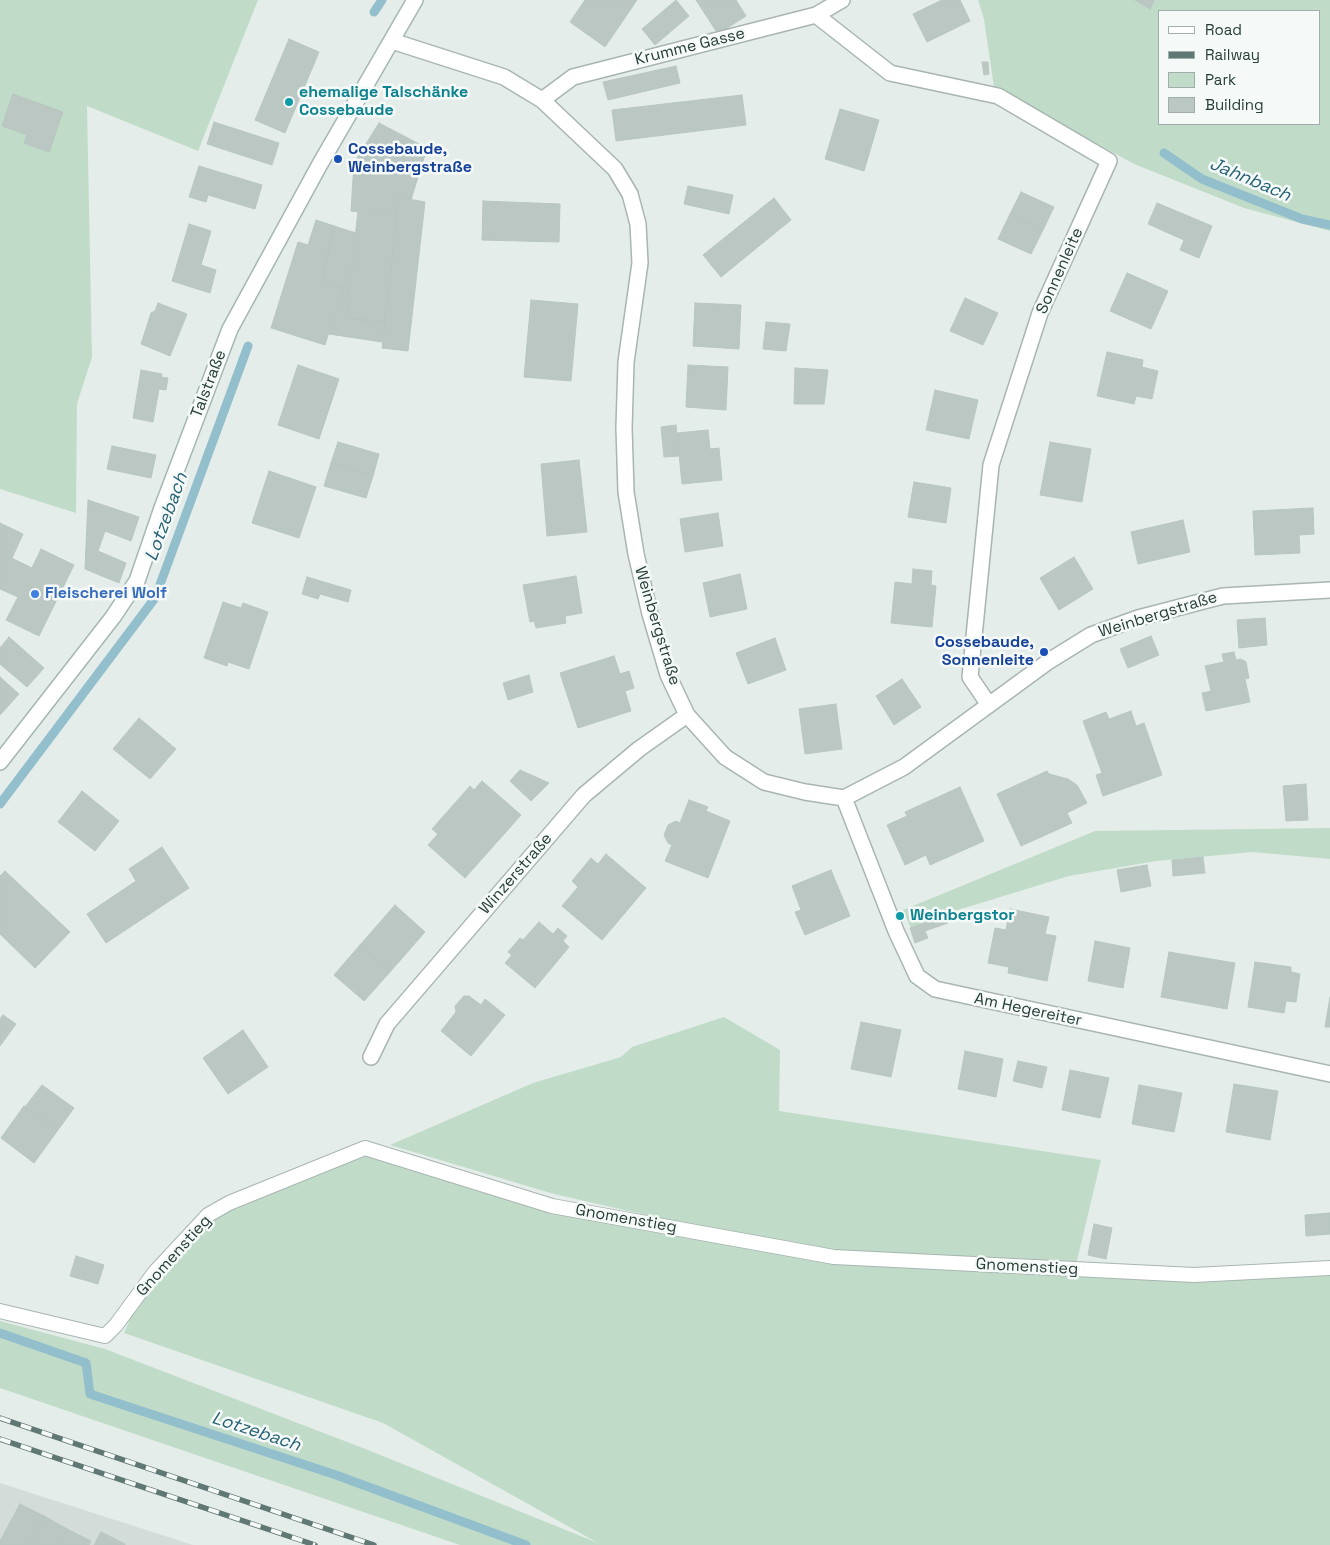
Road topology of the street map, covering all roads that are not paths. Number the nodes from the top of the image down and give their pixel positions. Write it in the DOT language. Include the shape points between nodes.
graph roads {
  1 [pos="415,0"];
  2 [pos="842,0"];
  3 [pos="816,15"];
  4 [pos="392,41"];
  5 [pos="542,100"];
  6 [pos="1330,590"];
  7 [pos="989,705"];
  8 [pos="687,714"];
  9 [pos="0,762"];
  10 [pos="844,798"];
  11 [pos="371,1057"];
  12 [pos="1330,1074"];
  13 [pos="1330,1268"];
  14 [pos="0,1311"];
  1 -- 4 [label="street, Talstraße"];
  2 -- 3 [label="street, Krumme Gasse"];
  3 -- 5 [label="street, Krumme Gasse" via="573,76"];
  3 -- 7 [label="street, Sonnenleite" via="890,73 998,96 1109,161 1040,313 991,465 970,677"];
  4 -- 5 [label="street, Weinbergstraße" via="504,77"];
  4 -- 9 [label="street, Talstraße" via="230,329 137,581 113,618"];
  5 -- 8 [label="street, Weinbergstraße" via="615,169 630,194 638,224 640,263 626,362 626,492 650,614 668,675"];
  6 -- 7 [label="street, Weinbergstraße" via="1223,596 1138,618 1092,636 1049,661"];
  7 -- 10 [label="street, Weinbergstraße" via="904,767"];
  8 -- 10 [label="street, Weinbergstraße" via="724,757 764,782"];
  8 -- 11 [label="street, Winzerstraße" via="638,749 584,795 387,1024"];
  10 -- 12 [label="street, Am Hegereiter" via="917,976 935,989"];
  13 -- 14 [label="lane, Gnomenstieg" via="1194,1275 834,1257 552,1206 365,1148 229,1202 208,1215 155,1272 105,1336"];
}
